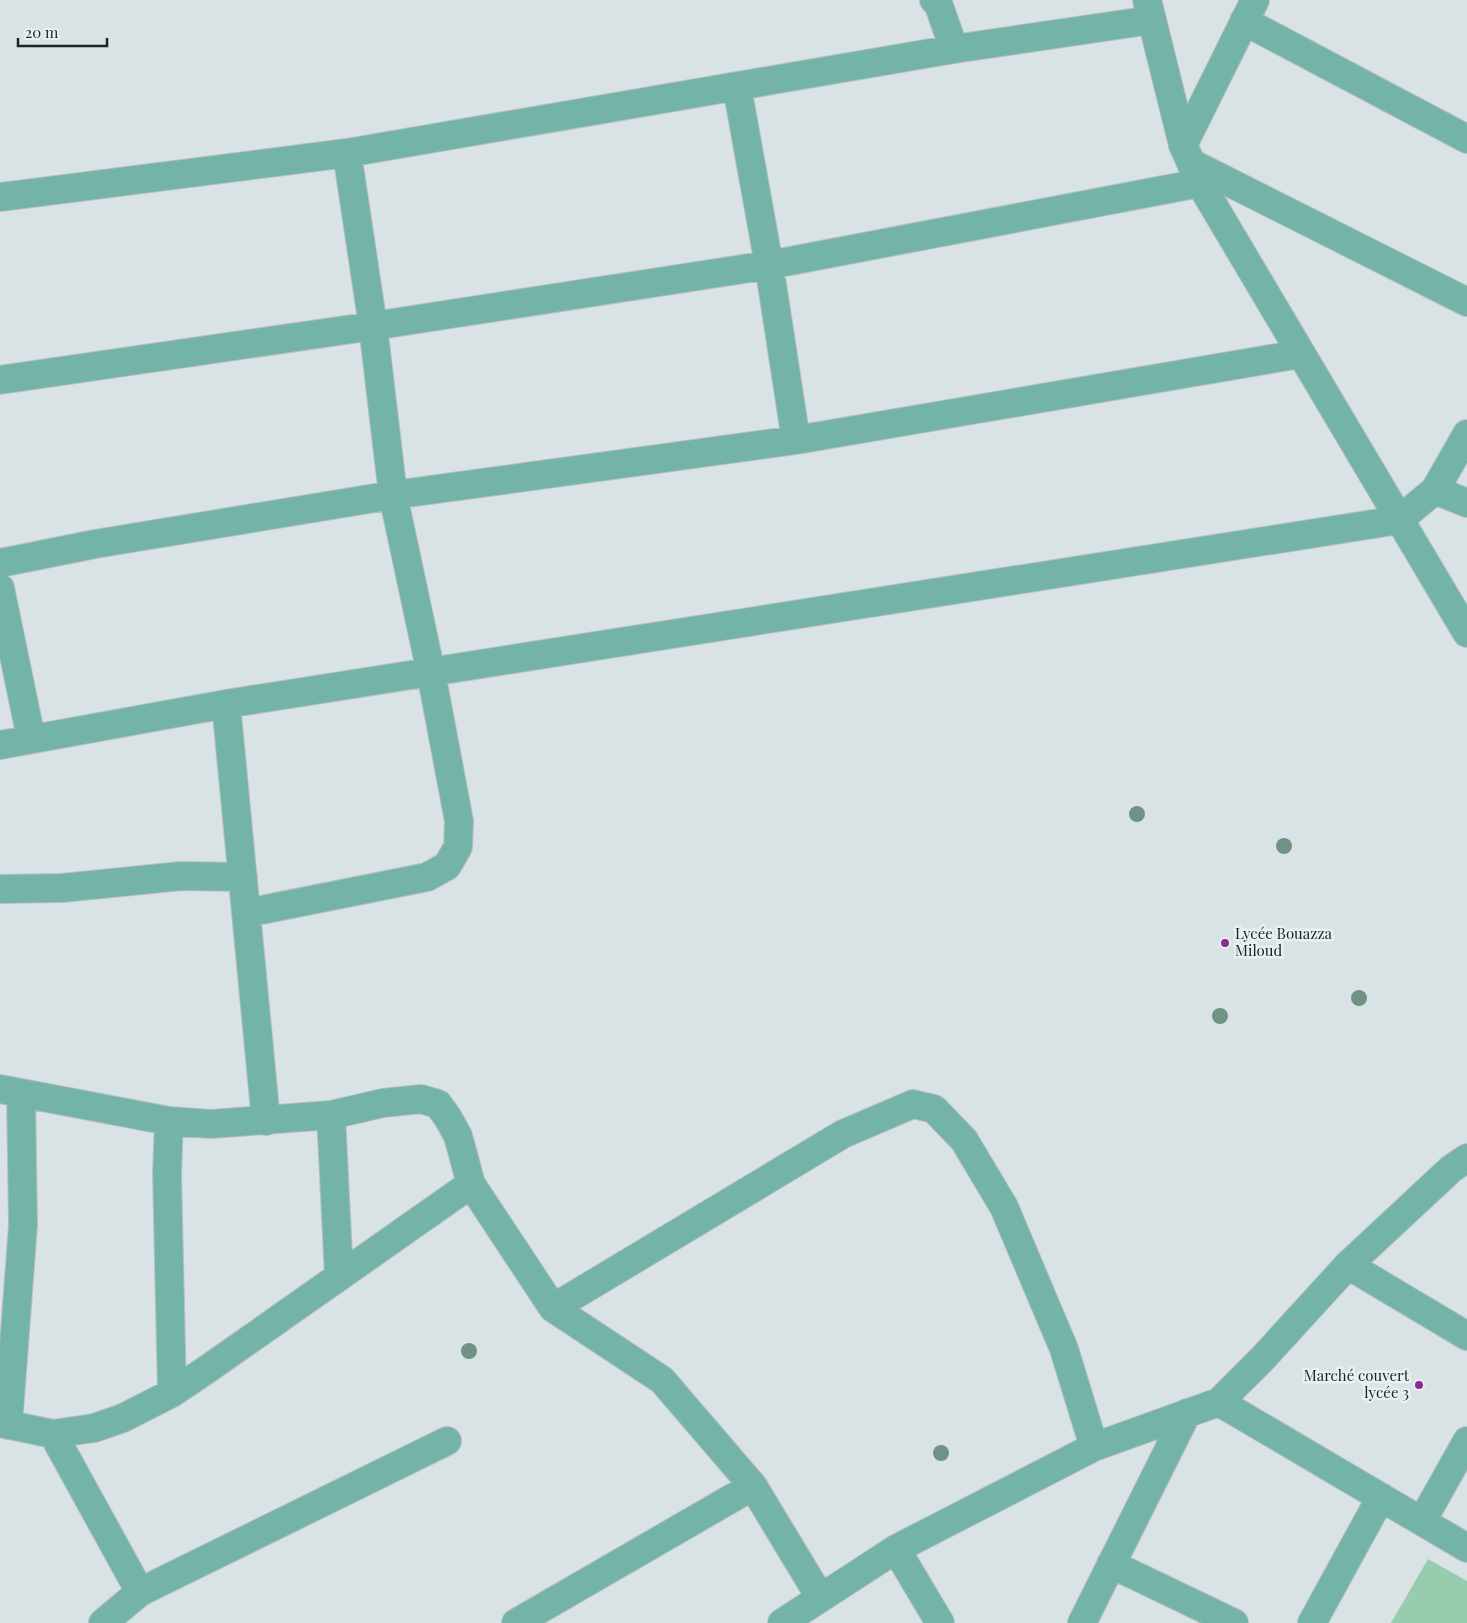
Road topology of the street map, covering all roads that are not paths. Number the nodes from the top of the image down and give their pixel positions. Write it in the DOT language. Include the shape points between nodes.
graph roads {
  1 [pos="937,1"];
  2 [pos="1149,10"];
  3 [pos="1249,10"];
  4 [pos="954,49"];
  5 [pos="737,88"];
  6 [pos="1467,139"];
  7 [pos="347,153"];
  8 [pos="1191,164"];
  9 [pos="0,197"];
  10 [pos="769,265"];
  11 [pos="1467,302"];
  12 [pos="373,326"];
  13 [pos="1300,354"];
  14 [pos="0,380"];
  15 [pos="1467,434"];
  16 [pos="796,440"];
  17 [pos="1435,490"];
  18 [pos="393,495"];
  19 [pos="1467,503"];
  20 [pos="1399,520"];
  21 [pos="0,563"];
  22 [pos="0,588"];
  23 [pos="1467,633"];
  24 [pos="431,673"];
  25 [pos="226,704"];
  26 [pos="31,738"];
  27 [pos="0,745"];
  28 [pos="243,877"];
  29 [pos="0,889"];
  30 [pos="246,913"];
  31 [pos="10,1091"];
  32 [pos="330,1115"];
  33 [pos="170,1121"];
  34 [pos="266,1121"];
  35 [pos="1467,1158"];
  36 [pos="471,1184"];
  37 [pos="1348,1265"];
  38 [pos="339,1277"];
  39 [pos="553,1308"];
  40 [pos="1467,1336"];
  41 [pos="172,1392"];
  42 [pos="1219,1402"];
  43 [pos="1187,1413"];
  44 [pos="4,1424"];
  45 [pos="53,1434"];
  46 [pos="1467,1441"];
  47 [pos="447,1442"];
  48 [pos="1094,1447"];
  49 [pos="753,1486"];
  50 [pos="1381,1497"];
  51 [pos="1422,1521"];
  52 [pos="1467,1548"];
  53 [pos="896,1549"];
  54 [pos="1111,1564"];
  55 [pos="140,1592"];
  56 [pos="820,1597"];
  57 [pos="103,1623"];
  58 [pos="516,1623"];
  59 [pos="782,1623"];
  60 [pos="940,1623"];
  61 [pos="1082,1623"];
  62 [pos="1234,1623"];
  63 [pos="1312,1623"];
  1 -- 4 [label="street"];
  2 -- 4 [label="street"];
  2 -- 8 [label="street"];
  3 -- 6 [label="street"];
  3 -- 8 [label="street"];
  4 -- 5 [label="street"];
  5 -- 7 [label="street"];
  5 -- 10 [label="street"];
  7 -- 9 [label="street"];
  7 -- 12 [label="street"];
  8 -- 10 [label="street"];
  8 -- 11 [label="street"];
  8 -- 13 [label="street"];
  10 -- 12 [label="street"];
  10 -- 16 [label="street"];
  12 -- 14 [label="street"];
  12 -- 18 [label="street"];
  13 -- 16 [label="street"];
  13 -- 20 [label="street"];
  15 -- 17 [label="street"];
  16 -- 18 [label="street"];
  17 -- 19 [label="street"];
  17 -- 20 [label="street"];
  18 -- 21 [label="street" via="95,544"];
  18 -- 24 [label="street"];
  20 -- 23 [label="street"];
  20 -- 24 [label="street"];
  22 -- 26 [label="street"];
  24 -- 25 [label="street"];
  24 -- 30 [label="street" via="459,821 458,847 447,866 427,877"];
  25 -- 26 [label="street"];
  25 -- 28 [label="street"];
  26 -- 27 [label="street"];
  28 -- 29 [label="street" via="182,876 62,888"];
  28 -- 30 [label="street"];
  30 -- 34 [label="street"];
  31 -- 33 [label="street"];
  31 -- 44 [label="street" via="23,1225"];
  32 -- 34 [label="street"];
  32 -- 36 [label="street" via="383,1103 421,1099 438,1104 458,1136"];
  32 -- 38 [label="street"];
  33 -- 34 [label="street" via="211,1124"];
  33 -- 41 [label="street"];
  35 -- 37 [label="street" via="1451,1169"];
  36 -- 38 [label="street"];
  36 -- 39 [label="street"];
  37 -- 40 [label="street"];
  37 -- 42 [label="street"];
  38 -- 41 [label="street"];
  39 -- 48 [label="street" via="844,1134 913,1104 934,1109 964,1140 1004,1207 1064,1348"];
  39 -- 49 [label="street" via="662,1380"];
  41 -- 45 [label="street" via="123,1418 94,1428"];
  42 -- 43 [label="street"];
  42 -- 50 [label="street"];
  43 -- 48 [label="street"];
  43 -- 54 [label="street"];
  44 -- 45 [label="street"];
  45 -- 55 [label="street"];
  46 -- 51 [label="street"];
  47 -- 55 [label="street"];
  48 -- 53 [label="street"];
  49 -- 56 [label="street"];
  49 -- 58 [label="street"];
  50 -- 51 [label="street"];
  50 -- 63 [label="street"];
  51 -- 52 [label="street"];
  53 -- 56 [label="street"];
  53 -- 60 [label="street"];
  54 -- 61 [label="street"];
  54 -- 62 [label="street"];
  55 -- 57 [label="street"];
  56 -- 59 [label="street"];
}
